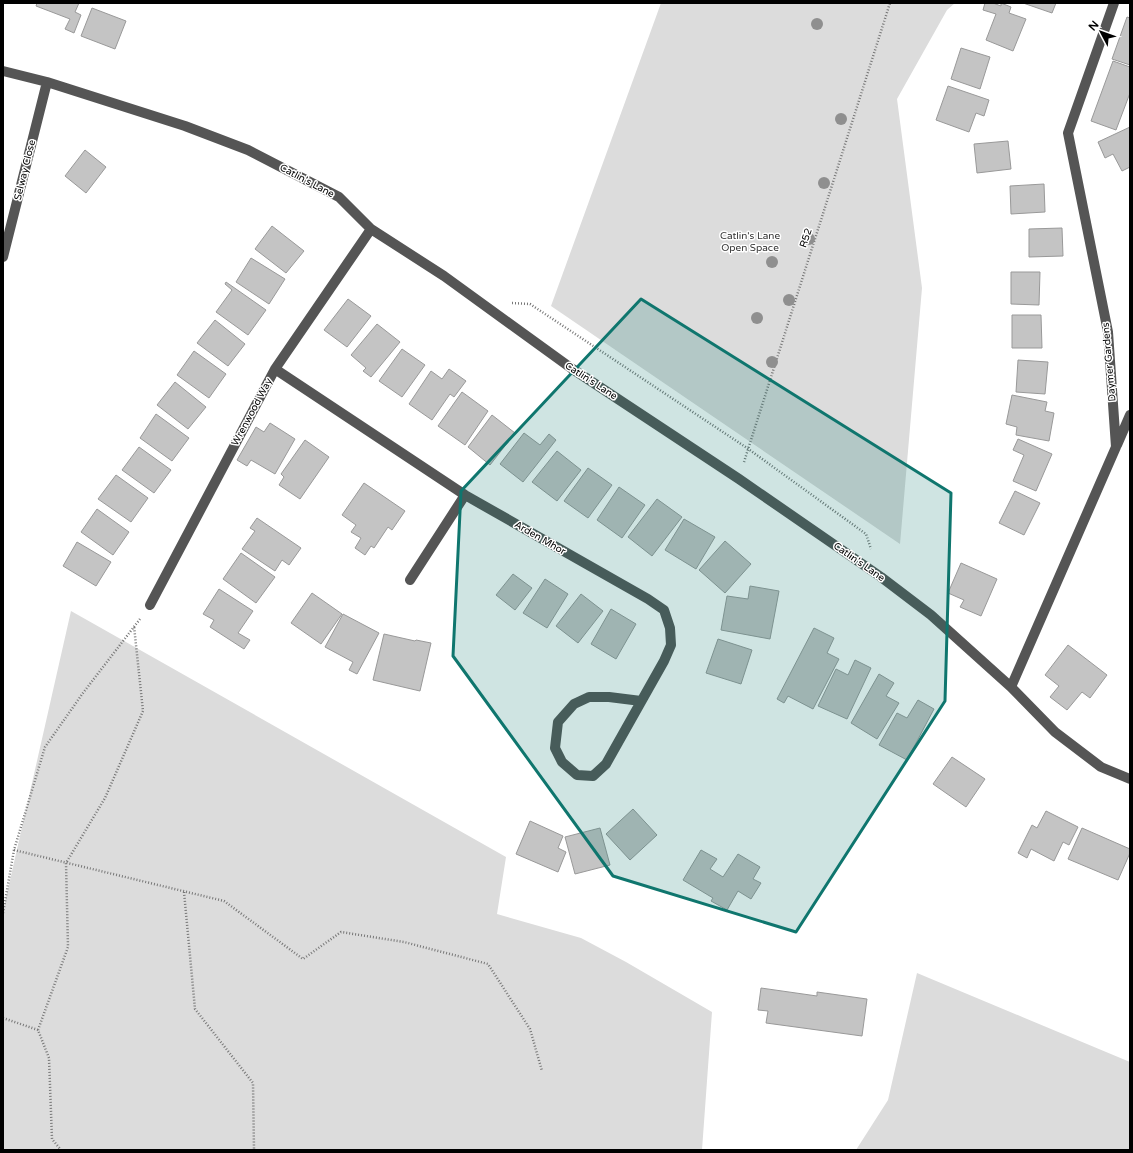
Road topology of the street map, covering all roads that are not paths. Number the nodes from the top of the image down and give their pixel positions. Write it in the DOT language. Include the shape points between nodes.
graph roads {
  1 [pos="1114,3"];
  2 [pos="3,71"];
  3 [pos="47,82"];
  4 [pos="371,230"];
  5 [pos="3,257"];
  6 [pos="275,368"];
  7 [pos="1130,415"];
  8 [pos="1116,447"];
  9 [pos="465,495"];
  10 [pos="410,580"];
  11 [pos="150,605"];
  12 [pos="1011,687"];
  13 [pos="641,701"];
  14 [pos="1130,779"];
  1 -- 8 [label="street, Daymer Gardens" via="1068,133 1108,332"];
  2 -- 3 [label="street, Catlin's Lane"];
  3 -- 4 [label="street, Catlin's Lane" via="185,126 248,150 339,197"];
  3 -- 5 [label="street, Selway Close"];
  4 -- 6 [label="street, Wrenwood Way"];
  4 -- 12 [label="street, Catlin's Lane" via="444,276 570,368 739,478 881,578 931,615"];
  6 -- 9 [label="street, Arden Mhor"];
  6 -- 11 [label="street, Wrenwood Way"];
  7 -- 8 [label="street"];
  8 -- 12 [label="street, Daymer Gardens"];
  9 -- 10 [label="street"];
  9 -- 13 [label="street, Arden Mhor" via="664,610 670,628 671,644"];
  12 -- 14 [label="street, Catlin's Lane" via="1055,732 1101,767"];
  13 -- 13 [label="street, Arden Mhor" via="606,764 592,776 577,775 562,762 555,748 558,722 574,704 589,697"];
}
